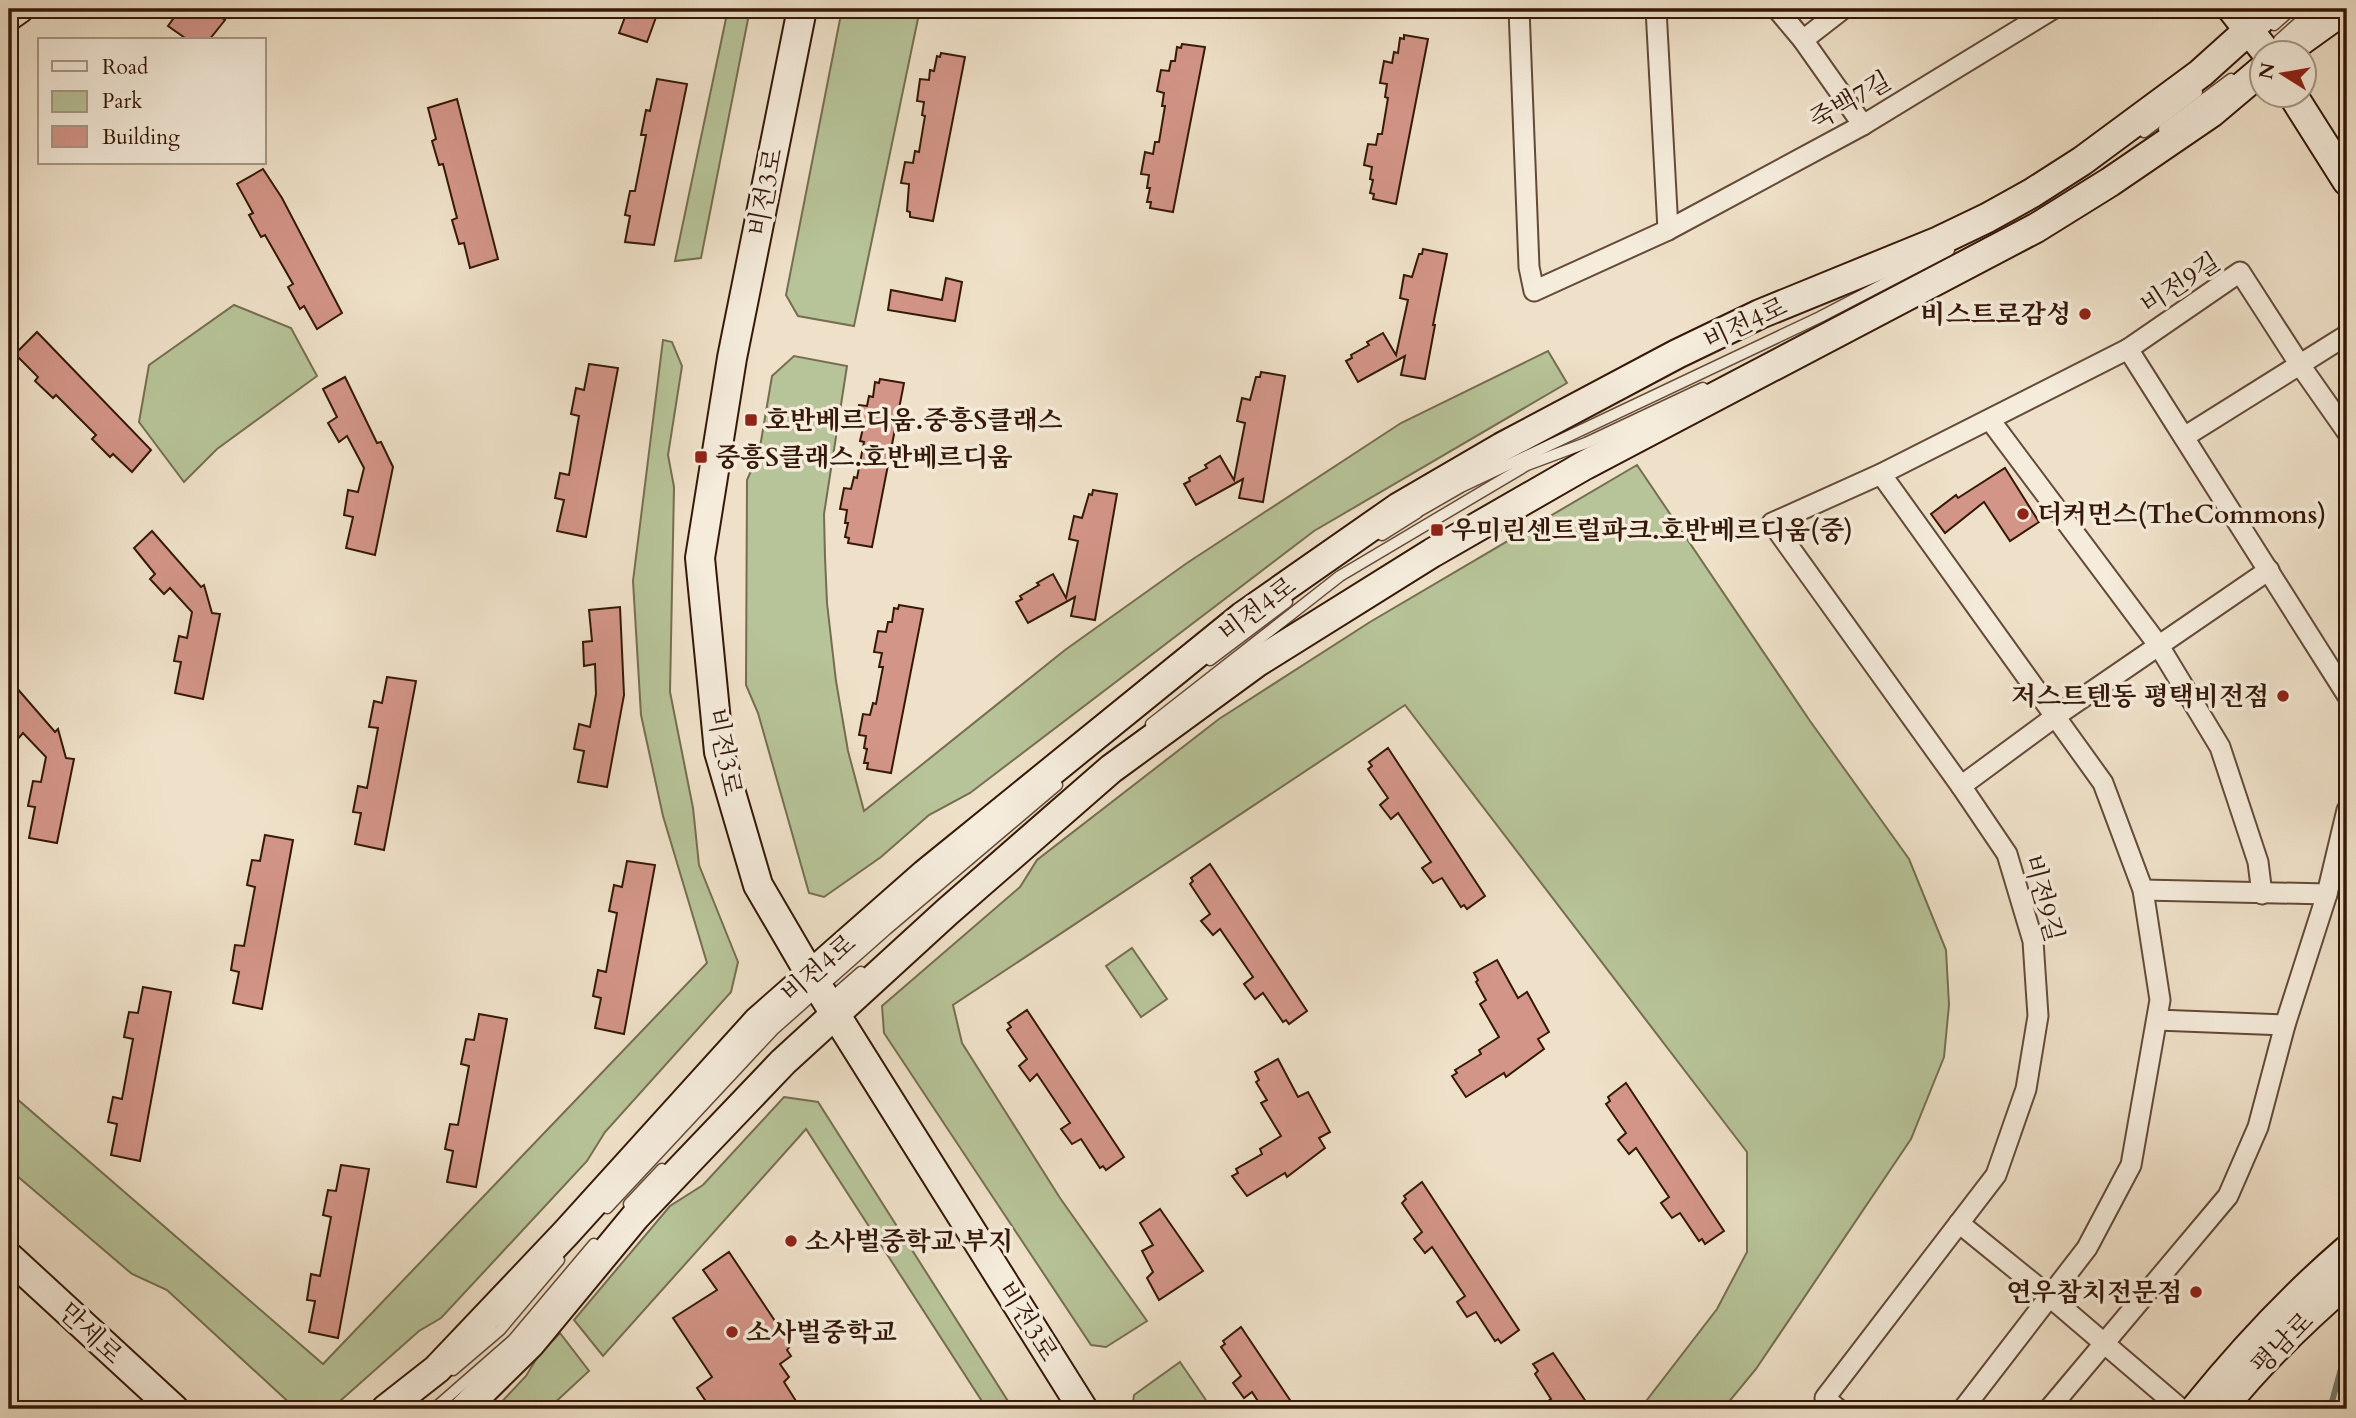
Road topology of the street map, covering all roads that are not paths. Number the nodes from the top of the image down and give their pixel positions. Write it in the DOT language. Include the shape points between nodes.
graph roads {
  1 [pos="19,9"];
  2 [pos="803,9"];
  3 [pos="1518,9"];
  4 [pos="1656,9"];
  5 [pos="1777,9"];
  6 [pos="1843,9"];
  7 [pos="2053,9"];
  8 [pos="2273,9"];
  9 [pos="2292,9"];
  10 [pos="2315,9"];
  11 [pos="2345,9"];
  12 [pos="9,16"];
  13 [pos="2262,38"];
  14 [pos="2267,38"];
  15 [pos="2273,38"];
  16 [pos="2280,38"];
  17 [pos="1803,40"];
  18 [pos="2248,52"];
  19 [pos="2248,56"];
  20 [pos="2248,62"];
  21 [pos="2217,76"];
  22 [pos="2301,108"];
  23 [pos="1863,125"];
  24 [pos="2130,141"];
  25 [pos="2144,144"];
  26 [pos="2123,160"];
  27 [pos="2347,181"];
  28 [pos="2062,187"];
  29 [pos="1977,228"];
  30 [pos="1668,230"];
  31 [pos="2347,335"];
  32 [pos="2129,349"];
  33 [pos="1793,356"];
  34 [pos="2300,365"];
  35 [pos="1748,367"];
  36 [pos="1736,373"];
  37 [pos="1713,384"];
  38 [pos="1990,420"];
  39 [pos="2347,432"];
  40 [pos="2184,437"];
  41 [pos="1881,474"];
  42 [pos="1369,536"];
  43 [pos="1335,565"];
  44 [pos="2269,570"];
  45 [pos="1324,573"];
  46 [pos="1291,598"];
  47 [pos="2159,646"];
  48 [pos="1203,666"];
  49 [pos="2347,695"];
  50 [pos="2056,716"];
  51 [pos="1154,720"];
  52 [pos="1144,729"];
  53 [pos="1117,758"];
  54 [pos="1064,779"];
  55 [pos="1961,786"];
  56 [pos="2347,810"];
  57 [pos="2143,890"];
  58 [pos="2262,894"];
  59 [pos="2327,894"];
  60 [pos="948,896"];
  61 [pos="867,966"];
  62 [pos="822,998"];
  63 [pos="2157,1020"];
  64 [pos="2285,1025"];
  65 [pos="778,1051"];
  66 [pos="769,1061"];
  67 [pos="671,1160"];
  68 [pos="624,1210"];
  69 [pos="595,1221"];
  70 [pos="1959,1223"];
  71 [pos="598,1240"];
  72 [pos="2347,1250"];
  73 [pos="567,1251"];
  74 [pos="9,1257"];
  75 [pos="2347,1282"];
  76 [pos="2050,1297"];
  77 [pos="2103,1343"];
  78 [pos="449,1374"];
  79 [pos="174,1409"];
  80 [pos="386,1409"];
  81 [pos="434,1409"];
  82 [pos="464,1409"];
  83 [pos="1083,1409"];
  84 [pos="1838,1409"];
  85 [pos="1963,1409"];
  86 [pos="2049,1409"];
  87 [pos="2181,1409"];
  88 [pos="2195,1409"];
  89 [pos="2222,1409"];
  1 -- 12 [label="main road"];
  2 -- 62 [label="main road, 비전3로" via="732,358 700,558 719,752 758,885"];
  3 -- 30 [label="street, 죽백7길" via="1534,292"];
  4 -- 30 [label="street"];
  5 -- 17 [label="street"];
  6 -- 17 [label="street"];
  7 -- 23 [label="street, 죽백7길"];
  8 -- 13 [label="main road, 비전4로"];
  9 -- 14 [label="lane"];
  10 -- 15 [label="lane"];
  11 -- 16 [label="main road, 비전4로"];
  17 -- 23 [label="street"];
  18 -- 29 [label="main road, 비전4로" via="2201,73 2082,161"];
  19 -- 25 [label="lane"];
  20 -- 33 [label="main road, 비전4로" via="2211,113 2110,182 2036,228"];
  21 -- 24 [label="lane"];
  22 -- 27 [label="main road"];
  23 -- 30 [label="street, 죽백7길"];
  26 -- 35 [label="lane" via="2080,192"];
  28 -- 29 [label="lane"];
  29 -- 42 [label="lane" via="1945,253 1820,317 1461,487"];
  29 -- 42 [label="main road, 비전4로" via="1760,314 1678,354 1399,507"];
  31 -- 34 [label="street"];
  32 -- 34 [label="street, 비전9길" via="2240,272"];
  32 -- 38 [label="street, 비전9길"];
  32 -- 40 [label="street, 비전9길"];
  33 -- 36 [label="lane"];
  33 -- 53 [label="main road, 비전4로" via="1432,553 1256,663"];
  34 -- 39 [label="street, 비전9길"];
  34 -- 40 [label="street"];
  37 -- 51 [label="lane" via="1527,465 1447,511 1340,576"];
  38 -- 41 [label="street, 비전9길"];
  38 -- 47 [label="street"];
  40 -- 44 [label="street, 비전9길"];
  41 -- 50 [label="street"];
  41 -- 55 [label="street, 비전9길" via="1772,523"];
  42 -- 62 [label="main road, 비전4로" via="1243,616 925,874"];
  43 -- 45 [label="lane"];
  44 -- 47 [label="street"];
  44 -- 49 [label="street, 비전9길"];
  46 -- 48 [label="lane"];
  47 -- 50 [label="street"];
  47 -- 58 [label="street" via="2220,747 2258,862"];
  50 -- 55 [label="street"];
  50 -- 57 [label="street" via="2103,783"];
  51 -- 52 [label="lane"];
  51 -- 53 [label="lane"];
  53 -- 60 [label="lane"];
  53 -- 62 [label="main road, 비전4로"];
  54 -- 62 [label="lane" via="887,929"];
  55 -- 70 [label="street, 비전9길" via="2007,854 2033,941 2038,1016 2026,1089 1996,1175"];
  56 -- 59 [label="street"];
  57 -- 58 [label="street"];
  57 -- 63 [label="street" via="2160,1000"];
  58 -- 59 [label="street"];
  59 -- 64 [label="street"];
  61 -- 62 [label="lane"];
  62 -- 69 [label="lane" via="773,1030"];
  62 -- 80 [label="main road, 비전4로" via="758,1021 437,1369"];
  62 -- 82 [label="main road, 비전4로" via="783,1062 635,1217 530,1344"];
  62 -- 83 [label="main road, 비전3로"];
  63 -- 64 [label="street"];
  63 -- 76 [label="street" via="2131,1165 2087,1248"];
  64 -- 77 [label="street" via="2258,1127 2228,1196"];
  65 -- 66 [label="lane"];
  67 -- 68 [label="lane"];
  70 -- 76 [label="street"];
  70 -- 84 [label="street, 비전9길" via="1825,1398"];
  71 -- 81 [label="lane" via="513,1340"];
  72 -- 88 [label="main road" via="2246,1346"];
  73 -- 78 [label="lane" via="500,1330"];
  74 -- 79 [label="main road, 만세로"];
  75 -- 89 [label="main road, 평남로" via="2306,1318"];
  76 -- 77 [label="street"];
  76 -- 85 [label="street"];
  77 -- 86 [label="street"];
  77 -- 87 [label="street"];
}
